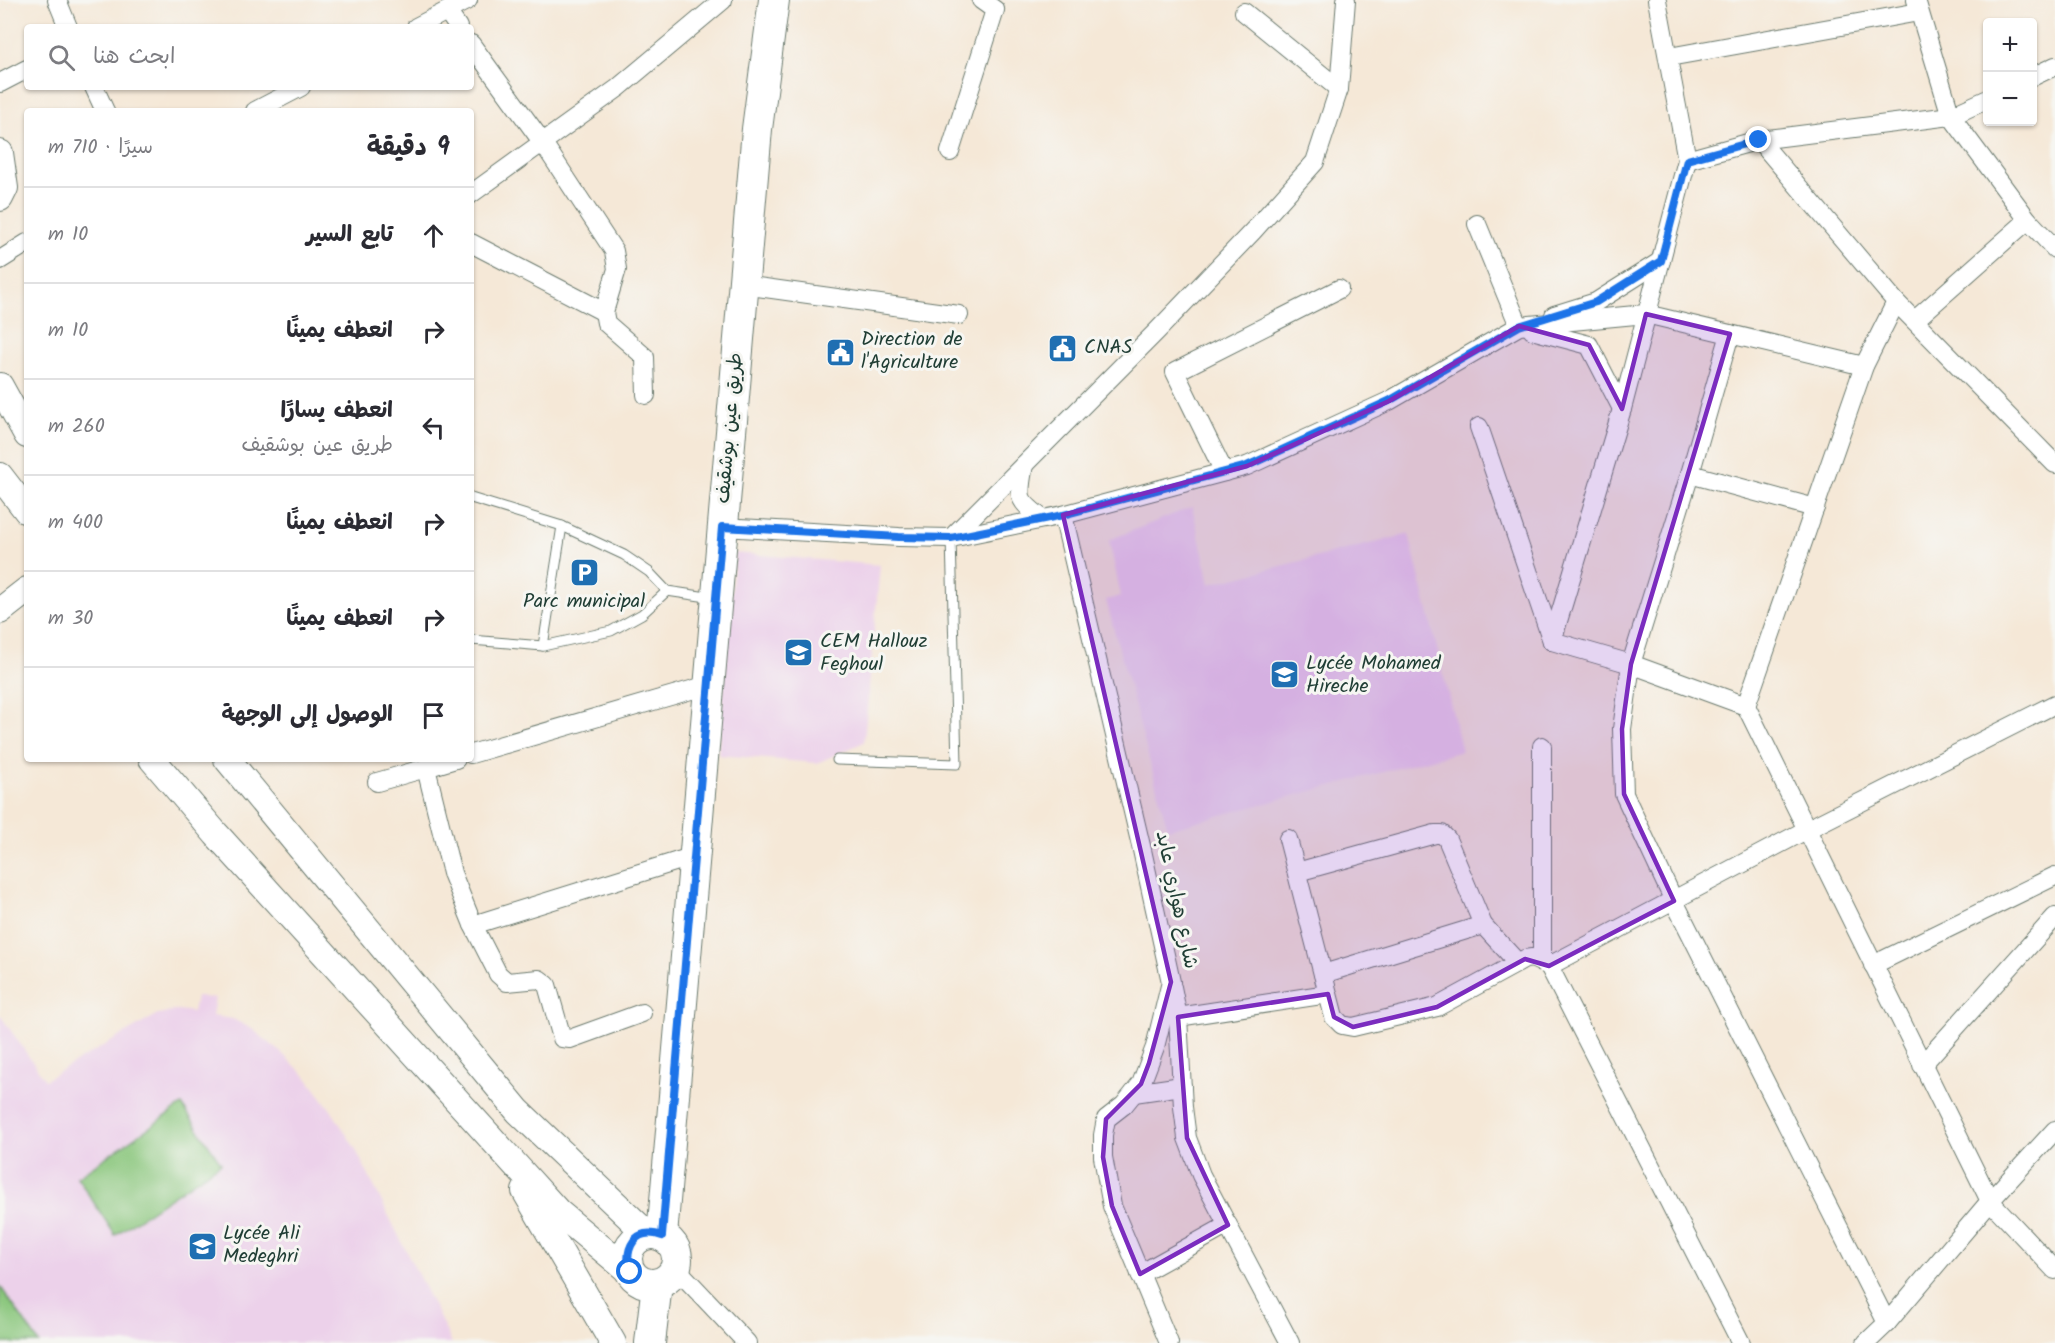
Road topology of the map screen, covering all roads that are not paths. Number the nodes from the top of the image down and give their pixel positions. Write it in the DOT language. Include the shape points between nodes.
graph roads {
  1 [pos="57,0"];
  2 [pos="468,0"];
  3 [pos="723,0"];
  4 [pos="759,0"];
  5 [pos="774,0"];
  6 [pos="981,0"];
  7 [pos="1346,0"];
  8 [pos="1657,0"];
  9 [pos="1918,6"];
  10 [pos="447,11"];
  11 [pos="1245,12"];
  12 [pos="68,24"];
  13 [pos="422,24"];
  14 [pos="456,24"];
  15 [pos="474,48"];
  16 [pos="767,51"];
  17 [pos="1669,57"];
  18 [pos="2055,66"];
  19 [pos="24,71"];
  20 [pos="2037,75"];
  21 [pos="0,83"];
  22 [pos="1339,89"];
  23 [pos="95,90"];
  24 [pos="295,90"];
  25 [pos="1983,101"];
  26 [pos="104,108"];
  27 [pos="261,108"];
  28 [pos="1951,116"];
  29 [pos="1759,140"];
  30 [pos="543,143"];
  31 [pos="950,152"];
  32 [pos="0,153"];
  33 [pos="1687,160"];
  34 [pos="2,191"];
  35 [pos="474,192"];
  36 [pos="2028,220"];
  37 [pos="1477,224"];
  38 [pos="24,245"];
  39 [pos="474,245"];
  40 [pos="2055,249"];
  41 [pos="0,260"];
  42 [pos="1661,261"];
  43 [pos="743,285"];
  44 [pos="1339,290"];
  45 [pos="1896,302"];
  46 [pos="604,312"];
  47 [pos="1646,314"];
  48 [pos="959,315"];
  49 [pos="1915,320"];
  50 [pos="1519,326"];
  51 [pos="1730,334"];
  52 [pos="1864,366"];
  53 [pos="0,386"];
  54 [pos="646,395"];
  55 [pos="1622,408"];
  56 [pos="1479,427"];
  57 [pos="24,430"];
  58 [pos="2055,464"];
  59 [pos="1023,465"];
  60 [pos="1224,472"];
  61 [pos="1690,474"];
  62 [pos="0,476"];
  63 [pos="474,499"];
  64 [pos="24,507"];
  65 [pos="1815,508"];
  66 [pos="1063,515"];
  67 [pos="1043,519"];
  68 [pos="562,526"];
  69 [pos="722,527"];
  70 [pos="951,538"];
  71 [pos="667,591"];
  72 [pos="716,598"];
  73 [pos="474,640"];
  74 [pos="1552,642"];
  75 [pos="543,646"];
  76 [pos="1630,664"];
  77 [pos="708,685"];
  78 [pos="2055,704"];
  79 [pos="1746,706"];
  80 [pos="1542,746"];
  81 [pos="474,753"];
  82 [pos="837,760"];
  83 [pos="155,762"];
  84 [pos="228,762"];
  85 [pos="446,762"];
  86 [pos="426,768"];
  87 [pos="377,782"];
  88 [pos="1806,830"];
  89 [pos="1288,839"];
  90 [pos="694,856"];
  91 [pos="1297,872"];
  92 [pos="2055,876"];
  93 [pos="1674,901"];
  94 [pos="2055,917"];
  95 [pos="473,925"];
  96 [pos="1484,925"];
  97 [pos="1518,963"];
  98 [pos="1546,964"];
  99 [pos="1873,965"];
  100 [pos="1323,974"];
  101 [pos="1171,982"];
  102 [pos="1328,994"];
  103 [pos="642,1013"];
  104 [pos="1178,1017"];
  105 [pos="1922,1065"];
  106 [pos="1182,1086"];
  107 [pos="1134,1093"];
  108 [pos="2055,1130"];
  109 [pos="497,1144"];
  110 [pos="1990,1201"];
  111 [pos="1228,1225"];
  112 [pos="655,1235"];
  113 [pos="2055,1270"];
  114 [pos="630,1272"];
  115 [pos="1140,1274"];
  116 [pos="666,1275"];
  117 [pos="1887,1323"];
  118 [pos="613,1343"];
  119 [pos="650,1343"];
  120 [pos="747,1343"];
  121 [pos="1168,1343"];
  122 [pos="1290,1343"];
  123 [pos="1741,1343"];
  124 [pos="1866,1343"];
  1 -- 12 [label="street"];
  2 -- 10 [label="street"];
  3 -- 30 [label="street" via="618,88"];
  4 -- 16 [label="main road"];
  5 -- 16 [label="main road, طريق عين بوشقيف"];
  6 -- 31 [label="street" via="995,10"];
  7 -- 22 [label="street"];
  8 -- 17 [label="street"];
  9 -- 17 [label="street"];
  9 -- 28 [label="street"];
  10 -- 13 [label="street"];
  10 -- 14 [label="street"];
  11 -- 22 [label="street"];
  15 -- 30 [label="street"];
  16 -- 43 [label="main road, طريق عين بوشقيف"];
  17 -- 33 [label="street"];
  18 -- 20 [label="street"];
  19 -- 21 [label="street"];
  22 -- 59 [label="street" via="1315,162 1157,331"];
  23 -- 26 [label="street"];
  24 -- 27 [label="street"];
  25 -- 28 [label="street"];
  28 -- 29 [label="street"];
  28 -- 36 [label="street"];
  29 -- 33 [label="street"];
  29 -- 45 [label="street"];
  30 -- 35 [label="street"];
  30 -- 46 [label="street" via="614,251 617,269"];
  32 -- 34 [label="street"];
  33 -- 42 [label="street"];
  36 -- 40 [label="street"];
  36 -- 49 [label="street"];
  37 -- 50 [label="street"];
  38 -- 41 [label="street"];
  39 -- 46 [label="street"];
  42 -- 47 [label="street"];
  42 -- 50 [label="street" via="1596,302"];
  43 -- 48 [label="street"];
  43 -- 69 [label="main road, طريق عين بوشقيف"];
  44 -- 60 [label="street" via="1175,372"];
  45 -- 49 [label="street"];
  45 -- 52 [label="street"];
  46 -- 54 [label="street" via="606,323 645,357"];
  47 -- 50 [label="street"];
  47 -- 51 [label="street"];
  47 -- 55 [label="street"];
  49 -- 58 [label="street"];
  50 -- 55 [label="street" via="1589,345"];
  50 -- 60 [label="street" via="1389,401 1247,466"];
  51 -- 52 [label="street"];
  51 -- 61 [label="street"];
  52 -- 65 [label="street"];
  53 -- 57 [label="street"];
  55 -- 74 [label="street"];
  56 -- 74 [label="street"];
  59 -- 67 [label="street" via="1019,490 1024,505"];
  59 -- 70 [label="street"];
  60 -- 66 [label="street"];
  61 -- 65 [label="street"];
  61 -- 76 [label="street"];
  62 -- 64 [label="street"];
  63 -- 68 [label="lane"];
  65 -- 79 [label="street"];
  66 -- 67 [label="street"];
  66 -- 101 [label="street, شارع هواري عابد"];
  67 -- 70 [label="street"];
  68 -- 71 [label="lane" via="624,555"];
  68 -- 75 [label="lane"];
  69 -- 70 [label="street"];
  69 -- 72 [label="main road, طريق عين بوشقيف"];
  70 -- 82 [label="lane" via="957,764"];
  71 -- 72 [label="lane"];
  71 -- 75 [label="lane" via="642,614 611,631"];
  72 -- 77 [label="main road, طريق عين بوشقيف"];
  73 -- 75 [label="lane"];
  74 -- 76 [label="street"];
  76 -- 79 [label="street"];
  76 -- 93 [label="street" via="1622,729 1624,794"];
  77 -- 81 [label="street"];
  77 -- 90 [label="main road, طريق عين بوشقيف"];
  78 -- 88 [label="street"];
  79 -- 88 [label="street"];
  80 -- 98 [label="street"];
  83 -- 109 [label="street"];
  84 -- 112 [label="street" via="518,1111"];
  85 -- 86 [label="street"];
  86 -- 87 [label="street"];
  86 -- 95 [label="street" via="452,873"];
  88 -- 93 [label="street"];
  88 -- 99 [label="street"];
  89 -- 91 [label="street"];
  90 -- 95 [label="street"];
  90 -- 112 [label="main road, طريق عين بوشقيف"];
  91 -- 96 [label="street" via="1442,834"];
  91 -- 100 [label="street"];
  92 -- 99 [label="street"];
  93 -- 98 [label="street"];
  93 -- 117 [label="street"];
  94 -- 105 [label="street"];
  95 -- 103 [label="street" via="498,974 507,982 539,979 547,985 562,1038 570,1039"];
  96 -- 97 [label="street"];
  96 -- 100 [label="street"];
  97 -- 98 [label="street" via="1532,958"];
  97 -- 102 [label="street" via="1437,1007 1353,1027 1342,1025 1334,1017"];
  98 -- 123 [label="street"];
  99 -- 105 [label="street"];
  100 -- 102 [label="street"];
  101 -- 104 [label="street"];
  101 -- 107 [label="street, شارع هواري عابد" via="1155,1047"];
  102 -- 104 [label="street"];
  104 -- 106 [label="street"];
  105 -- 110 [label="street"];
  106 -- 107 [label="street"];
  106 -- 111 [label="street" via="1187,1138"];
  107 -- 115 [label="street, شارع هواري عابد" via="1106,1119 1102,1135 1112,1206"];
  108 -- 110 [label="street"];
  109 -- 114 [label="street" via="558,1212"];
  109 -- 118 [label="street"];
  110 -- 113 [label="street"];
  110 -- 117 [label="street"];
  111 -- 115 [label="street"];
  111 -- 122 [label="street"];
  112 -- 114 [label="main road" via="632,1243 627,1259"];
  112 -- 116 [label="main road" via="670,1242 675,1250"];
  114 -- 116 [label="main road" via="648,1284"];
  115 -- 121 [label="street, شارع هواري عابد"];
  116 -- 119 [label="main road"];
  116 -- 120 [label="street"];
  117 -- 124 [label="street"];
}
